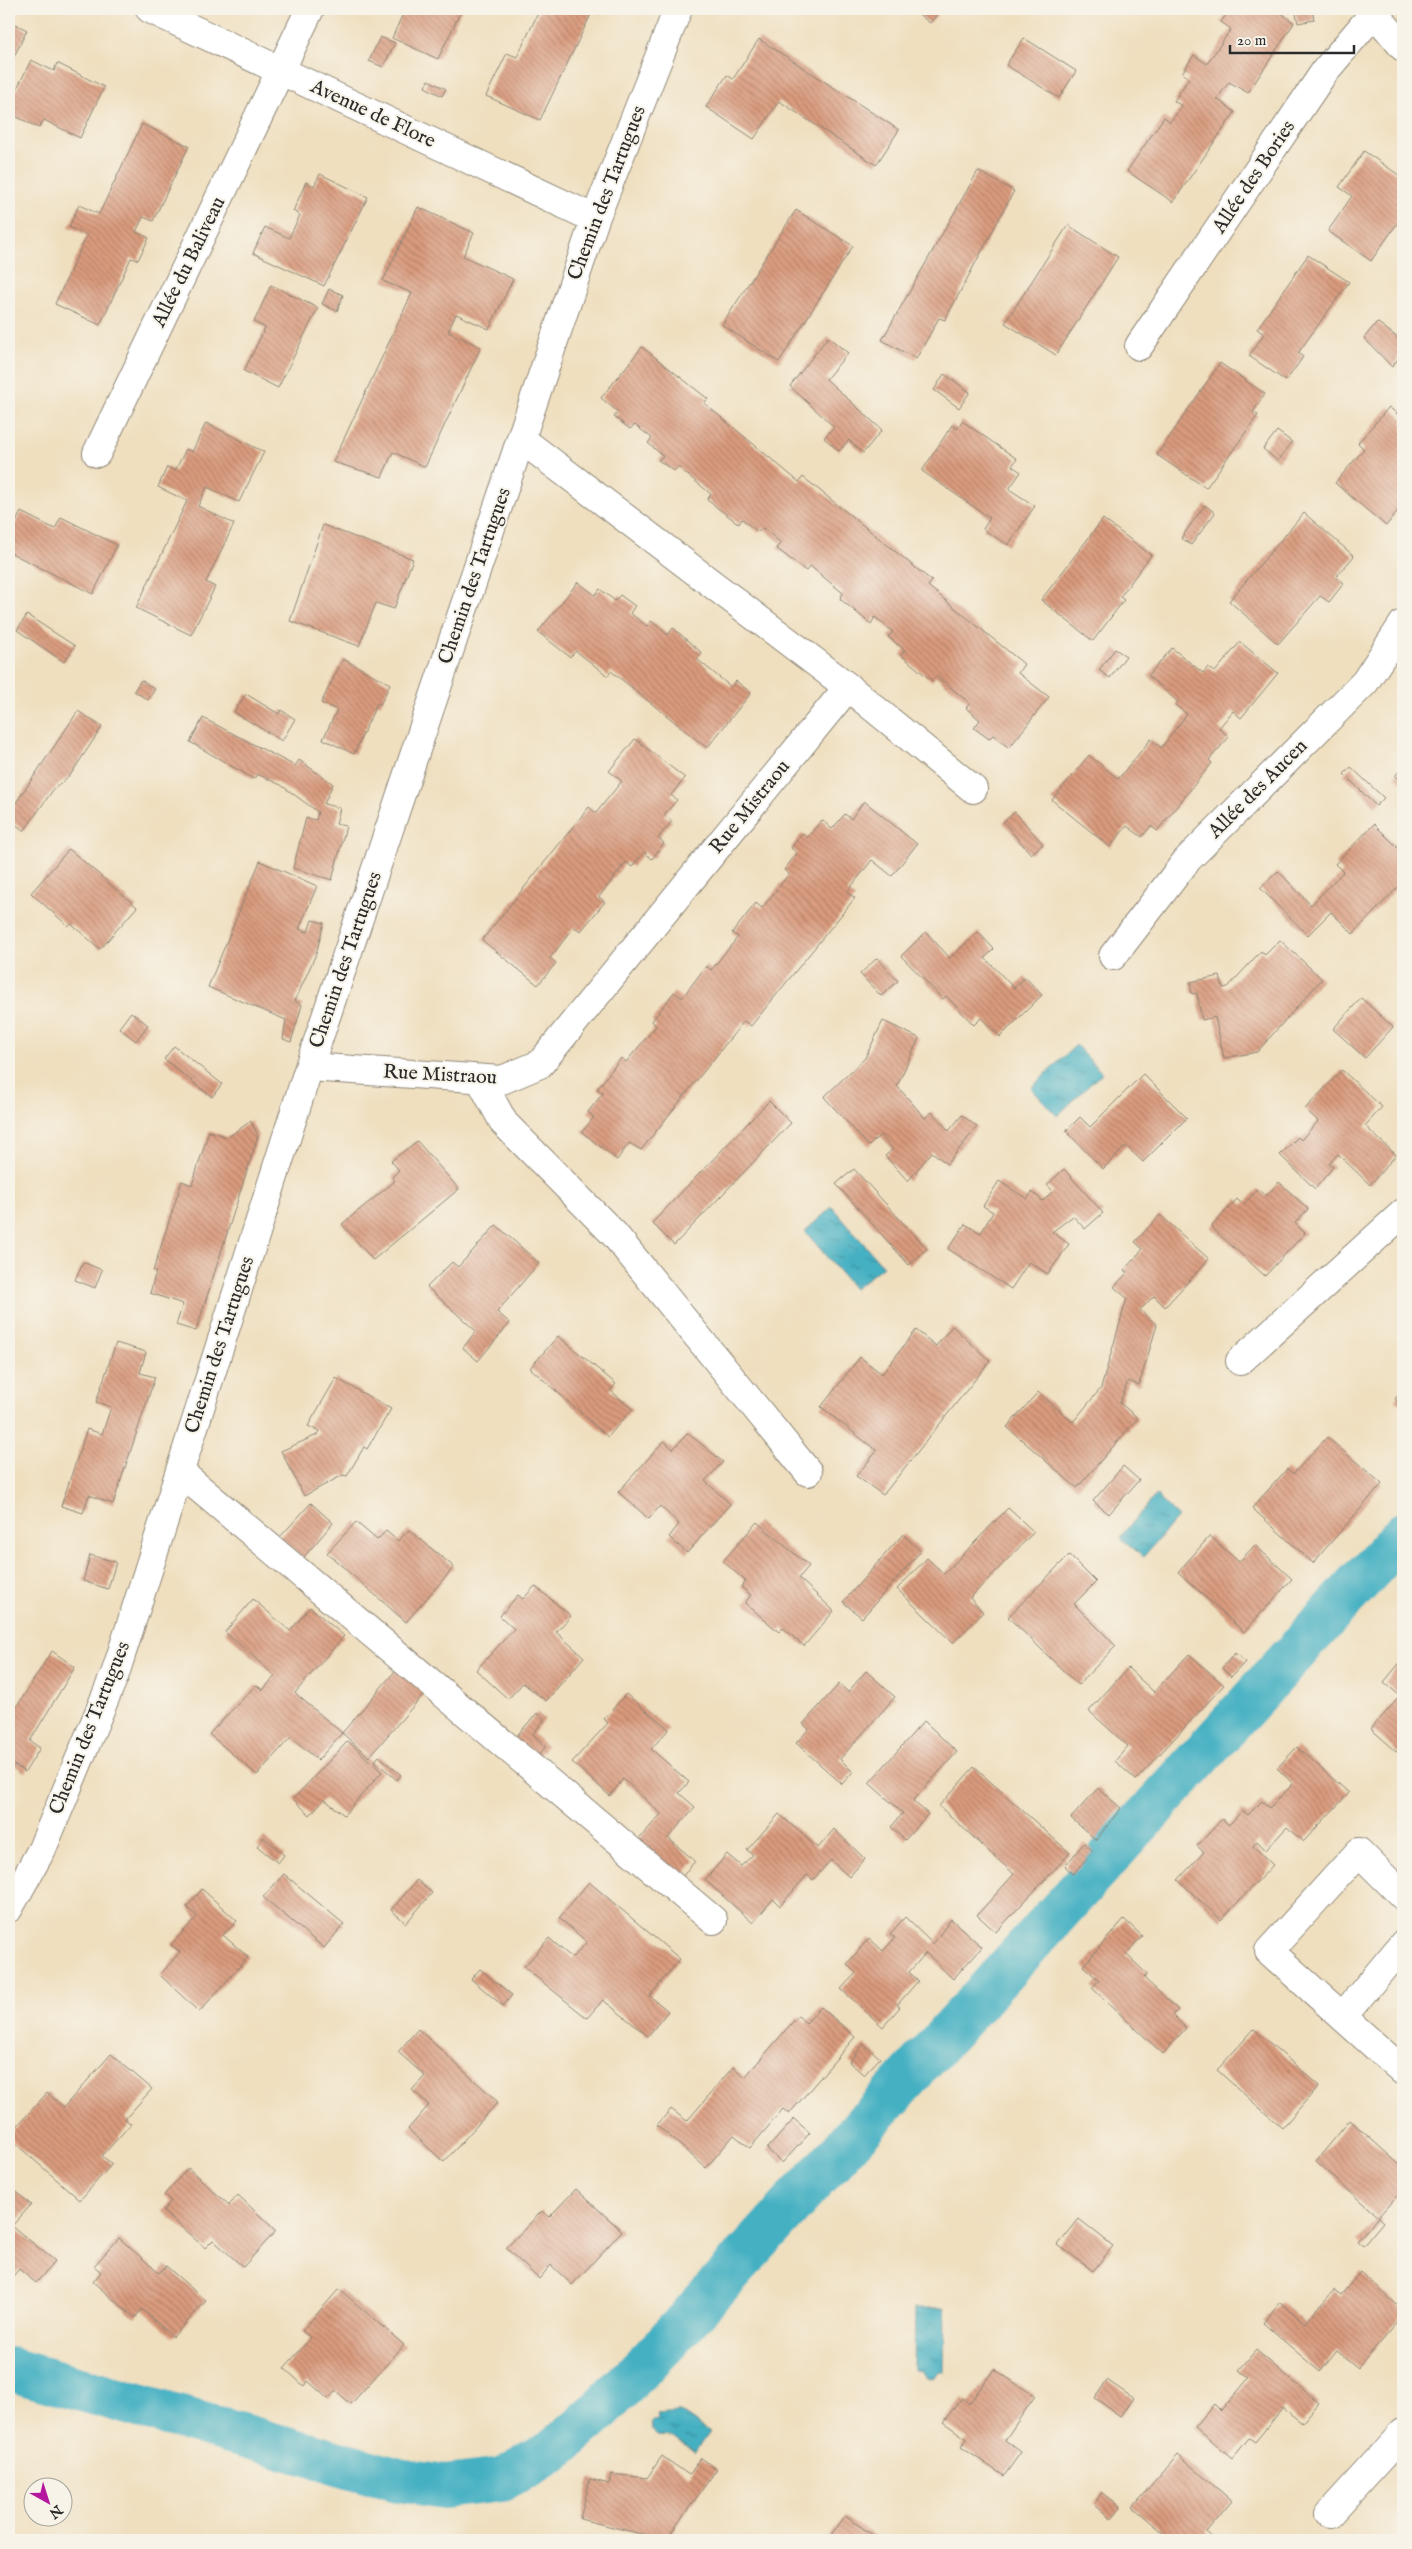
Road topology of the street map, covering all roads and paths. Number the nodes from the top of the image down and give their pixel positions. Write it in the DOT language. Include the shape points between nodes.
graph roads {
  1 [pos="150,9"];
  2 [pos="310,9"];
  3 [pos="678,9"];
  4 [pos="1373,11"];
  5 [pos="1403,47"];
  6 [pos="281,71"];
  7 [pos="595,219"];
  8 [pos="1139,346"];
  9 [pos="521,439"];
  10 [pos="97,453"];
  11 [pos="1403,624"];
  12 [pos="848,687"];
  13 [pos="973,789"];
  14 [pos="1113,956"];
  15 [pos="309,1067"];
  16 [pos="480,1079"];
  17 [pos="1403,1212"];
  18 [pos="1240,1361"];
  19 [pos="180,1472"];
  20 [pos="808,1472"];
  21 [pos="1403,1896"];
  22 [pos="9,1908"];
  23 [pos="713,1920"];
  24 [pos="1403,1944"];
  25 [pos="1342,2016"];
  26 [pos="1403,2071"];
  27 [pos="1403,2434"];
  28 [pos="1329,2514"];
  1 -- 6 [label="street, Avenue de Flore"];
  2 -- 6 [label="street, Allée du Baliveau"];
  3 -- 7 [label="street, Chemin des Tartugues"];
  4 -- 5 [label="street"];
  4 -- 8 [label="street, Allée des Bories" via="1325,71"];
  6 -- 7 [label="street, Avenue de Flore"];
  6 -- 10 [label="street, Allée du Baliveau"];
  7 -- 9 [label="street, Chemin des Tartugues"];
  9 -- 12 [label="street"];
  9 -- 15 [label="street, Chemin des Tartugues"];
  11 -- 14 [label="street, Allée des Aucen" via="1365,682 1187,860"];
  12 -- 13 [label="street"];
  12 -- 16 [label="street, Rue Mistraou" via="540,1064 502,1080"];
  15 -- 16 [label="street, Rue Mistraou"];
  15 -- 19 [label="street, Chemin des Tartugues"];
  16 -- 20 [label="street" via="504,1123 614,1234"];
  17 -- 18 [label="street"];
  19 -- 22 [label="street, Chemin des Tartugues" via="115,1674 42,1849"];
  19 -- 23 [label="street"];
  21 -- 25 [label="street" via="1359,1852 1269,1952"];
  24 -- 25 [label="street"];
  25 -- 26 [label="street"];
  27 -- 28 [label="street"];
}
